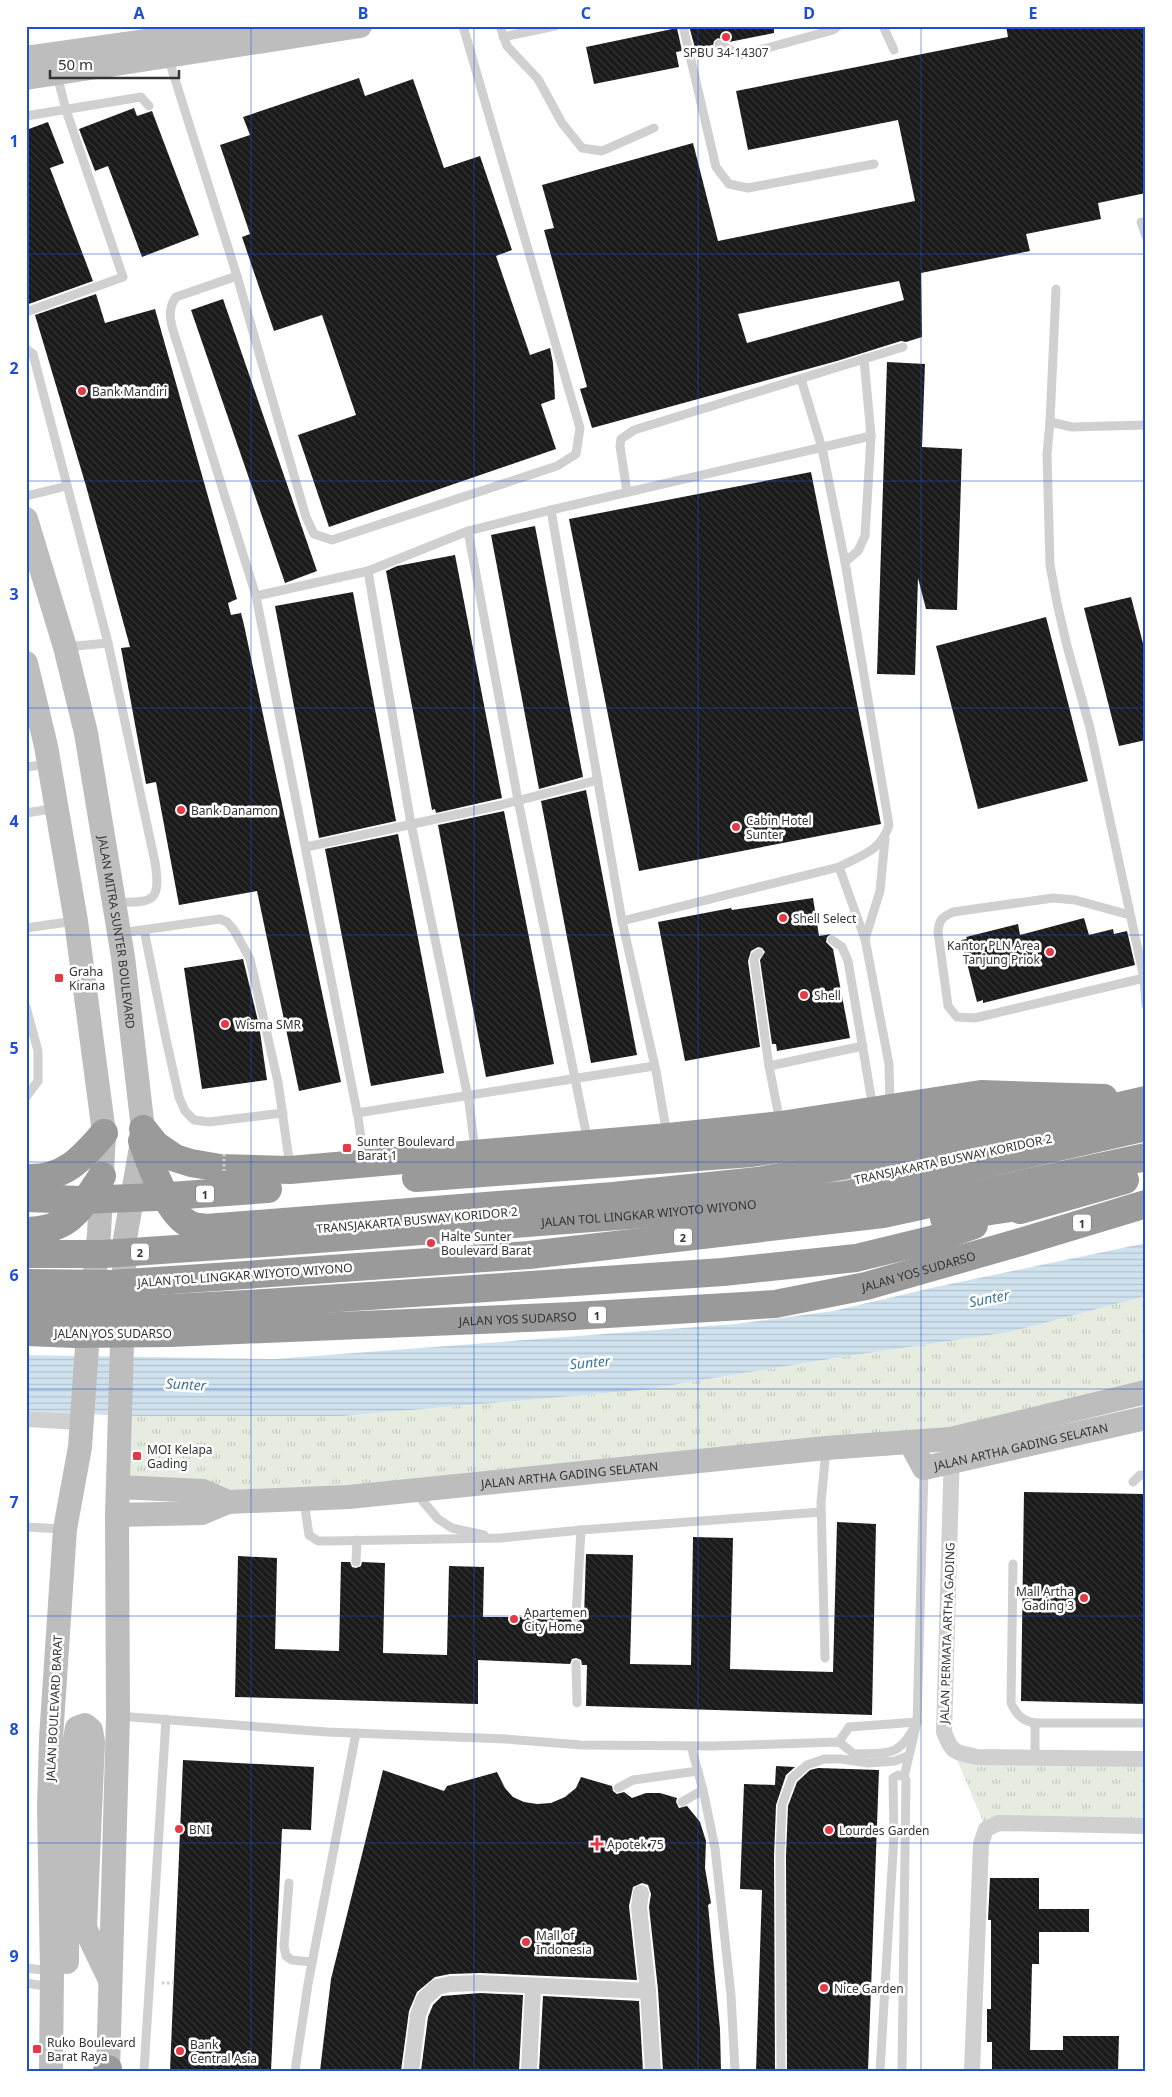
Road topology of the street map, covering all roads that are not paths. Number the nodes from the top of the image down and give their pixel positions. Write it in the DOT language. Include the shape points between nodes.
graph roads {
  1 [pos="253,26"];
  2 [pos="360,26"];
  3 [pos="463,26"];
  4 [pos="500,26"];
  5 [pos="555,26"];
  6 [pos="683,26"];
  7 [pos="838,26"];
  8 [pos="883,26"];
  9 [pos="503,37"];
  10 [pos="719,44"];
  11 [pos="165,48"];
  12 [pos="894,50"];
  13 [pos="26,58"];
  14 [pos="56,73"];
  15 [pos="26,78"];
  16 [pos="150,106"];
  17 [pos="66,110"];
  18 [pos="26,116"];
  19 [pos="654,128"];
  20 [pos="874,164"];
  21 [pos="1141,222"];
  22 [pos="1146,236"];
  23 [pos="237,276"];
  24 [pos="1056,289"];
  25 [pos="26,312"];
  26 [pos="903,347"];
  27 [pos="26,349"];
  28 [pos="864,359"];
  29 [pos="801,379"];
  30 [pos="1050,422"];
  31 [pos="1146,424"];
  32 [pos="871,436"];
  33 [pos="822,448"];
  34 [pos="67,486"];
  35 [pos="627,492"];
  36 [pos="26,496"];
  37 [pos="551,510"];
  38 [pos="26,519"];
  39 [pos="468,531"];
  40 [pos="846,562"];
  41 [pos="368,571"];
  42 [pos="256,596"];
  43 [pos="108,643"];
  44 [pos="65,647"];
  45 [pos="26,663"];
  46 [pos="31,706"];
  47 [pos="49,764"];
  48 [pos="26,767"];
  49 [pos="598,780"];
  50 [pos="518,800"];
  51 [pos="57,808"];
  52 [pos="26,813"];
  53 [pos="411,824"];
  54 [pos="885,839"];
  55 [pos="306,847"];
  56 [pos="839,867"];
  57 [pos="113,902"];
  58 [pos="1130,915"];
  59 [pos="76,921"];
  60 [pos="622,921"];
  61 [pos="26,928"];
  62 [pos="144,930"];
  63 [pos="119,933"];
  64 [pos="865,939"];
  65 [pos="832,940"];
  66 [pos="759,953"];
  67 [pos="1144,978"];
  68 [pos="1146,1005"];
  69 [pos="26,1007"];
  70 [pos="863,1046"];
  71 [pos="654,1066"];
  72 [pos="769,1066"];
  73 [pos="576,1078"];
  74 [pos="1146,1091"];
  75 [pos="26,1098"];
  76 [pos="1104,1098"];
  77 [pos="469,1099"];
  78 [pos="1146,1100"];
  79 [pos="882,1108"];
  80 [pos="1146,1110"];
  81 [pos="282,1113"];
  82 [pos="357,1113"];
  83 [pos="781,1125"];
  84 [pos="1146,1127"];
  85 [pos="104,1133"];
  86 [pos="142,1135"];
  87 [pos="668,1138"];
  88 [pos="1034,1142"];
  89 [pos="588,1144"];
  90 [pos="475,1154"];
  91 [pos="1146,1157"];
  92 [pos="959,1160"];
  93 [pos="365,1164"];
  94 [pos="290,1170"];
  95 [pos="1146,1174"];
  96 [pos="102,1176"];
  97 [pos="876,1177"];
  98 [pos="26,1178"];
  99 [pos="797,1186"];
  100 [pos="738,1193"];
  101 [pos="613,1196"];
  102 [pos="26,1198"];
  103 [pos="1036,1204"];
  104 [pos="1146,1204"];
  105 [pos="26,1231"];
  106 [pos="213,1232"];
  107 [pos="99,1234"];
  108 [pos="26,1244"];
  109 [pos="26,1254"];
  110 [pos="202,1256"];
  111 [pos="209,1278"];
  112 [pos="26,1283"];
  113 [pos="123,1305"];
  114 [pos="26,1306"];
  115 [pos="26,1332"];
  116 [pos="88,1338"];
  117 [pos="1146,1392"];
  118 [pos="26,1418"];
  119 [pos="1146,1418"];
  120 [pos="82,1420"];
  121 [pos="951,1439"];
  122 [pos="917,1442"];
  123 [pos="826,1448"];
  124 [pos="954,1463"];
  125 [pos="924,1468"];
  126 [pos="1146,1475"];
  127 [pos="1133,1482"];
  128 [pos="118,1487"];
  129 [pos="414,1490"];
  130 [pos="303,1498"];
  131 [pos="228,1502"];
  132 [pos="821,1512"];
  133 [pos="117,1515"];
  134 [pos="26,1527"];
  135 [pos="65,1529"];
  136 [pos="581,1530"];
  137 [pos="501,1538"];
  138 [pos="357,1540"];
  139 [pos="356,1562"];
  140 [pos="1013,1564"];
  141 [pos="576,1617"];
  142 [pos="825,1658"];
  143 [pos="576,1664"];
  144 [pos="577,1702"];
  145 [pos="118,1716"];
  146 [pos="166,1719"];
  147 [pos="917,1722"];
  148 [pos="1035,1723"];
  149 [pos="1146,1723"];
  150 [pos="356,1733"];
  151 [pos="839,1742"];
  152 [pos="691,1746"];
  153 [pos="908,1756"];
  154 [pos="1035,1758"];
  155 [pos="1146,1759"];
  156 [pos="698,1771"];
  157 [pos="904,1777"];
  158 [pos="618,1788"];
  159 [pos="703,1790"];
  160 [pos="682,1802"];
  161 [pos="1146,1826"];
  162 [pos="289,1883"];
  163 [pos="640,1893"];
  164 [pos="312,1962"];
  165 [pos="26,1968"];
  166 [pos="52,1979"];
  167 [pos="110,1981"];
  168 [pos="26,1983"];
  169 [pos="533,1987"];
  170 [pos="648,1991"];
  171 [pos="108,2070"];
  172 [pos="51,2071"];
  173 [pos="65,2071"];
  174 [pos="144,2071"];
  175 [pos="295,2071"];
  176 [pos="411,2071"];
  177 [pos="529,2071"];
  178 [pos="653,2071"];
  179 [pos="735,2071"];
  180 [pos="780,2071"];
  181 [pos="880,2071"];
  182 [pos="902,2071"];
  183 [pos="972,2071"];
  1 -- 11 [label="main road"];
  2 -- 11 [label="main road"];
  3 -- 23 [label="lane" via="580,428 576,454 558,466 332,540 314,534 306,517"];
  4 -- 9 [label="lane"];
  5 -- 9 [label="lane"];
  6 -- 20 [label="lane" via="716,167 728,184 748,188"];
  7 -- 10 [label="lane" via="742,55"];
  8 -- 12 [label="lane"];
  9 -- 19 [label="lane" via="507,46 538,79 562,123 582,148 602,152"];
  11 -- 13 [label="main road"];
  11 -- 14 [label="main road"];
  11 -- 23 [label="lane"];
  14 -- 15 [label="main road"];
  14 -- 17 [label="lane"];
  16 -- 17 [label="lane" via="141,97"];
  17 -- 18 [label="lane"];
  17 -- 25 [label="lane" via="123,277"];
  21 -- 22 [label="lane"];
  23 -- 42 [label="lane" via="176,297 169,312"];
  24 -- 30 [label="lane"];
  26 -- 28 [label="lane"];
  27 -- 34 [label="lane" via="33,354"];
  28 -- 29 [label="lane"];
  28 -- 32 [label="lane"];
  29 -- 33 [label="lane"];
  29 -- 35 [label="lane" via="627,434 620,446"];
  30 -- 31 [label="lane" via="1072,427"];
  30 -- 58 [label="lane" via="1046,454 1050,565 1090,728"];
  32 -- 33 [label="lane"];
  32 -- 40 [label="lane" via="865,536 858,552"];
  33 -- 35 [label="lane"];
  33 -- 40 [label="lane"];
  34 -- 36 [label="lane"];
  34 -- 43 [label="lane"];
  35 -- 37 [label="lane"];
  37 -- 39 [label="lane"];
  37 -- 49 [label="lane"];
  38 -- 44 [label="main road, JALAN MITRA SUNTER BOULEVARD"];
  39 -- 41 [label="lane"];
  39 -- 50 [label="lane"];
  40 -- 54 [label="lane" via="889,825"];
  41 -- 42 [label="lane"];
  41 -- 53 [label="lane"];
  42 -- 55 [label="lane"];
  43 -- 44 [label="lane"];
  43 -- 57 [label="lane" via="151,836 158,882 157,892 147,901"];
  44 -- 57 [label="main road, JALAN MITRA SUNTER BOULEVARD" via="86,733"];
  45 -- 46 [label="main road"];
  46 -- 47 [label="main road"];
  47 -- 48 [label="lane"];
  47 -- 51 [label="main road"];
  49 -- 50 [label="lane"];
  49 -- 60 [label="lane"];
  50 -- 53 [label="lane"];
  50 -- 73 [label="lane"];
  51 -- 52 [label="lane"];
  51 -- 59 [label="main road"];
  53 -- 55 [label="lane"];
  53 -- 77 [label="lane"];
  54 -- 56 [label="lane" via="876,848"];
  54 -- 64 [label="lane" via="880,892"];
  55 -- 82 [label="lane"];
  56 -- 60 [label="lane"];
  56 -- 64 [label="lane"];
  57 -- 63 [label="main road, JALAN MITRA SUNTER BOULEVARD"];
  58 -- 67 [label="lane"];
  58 -- 67 [label="lane" via="1075,900 1053,898 953,912 942,917 938,932 948,1006 958,1017 975,1018"];
  59 -- 61 [label="lane"];
  59 -- 85 [label="main road"];
  60 -- 71 [label="lane"];
  62 -- 63 [label="lane"];
  62 -- 81 [label="lane" via="220,919 234,930 250,959"];
  62 -- 81 [label="lane" via="179,1097 185,1111 194,1120 209,1122"];
  63 -- 86 [label="main road, JALAN MITRA SUNTER BOULEVARD"];
  64 -- 79 [label="lane" via="888,1064"];
  65 -- 70 [label="lane" via="842,947 848,961"];
  66 -- 72 [label="lane" via="754,960"];
  67 -- 68 [label="lane"];
  69 -- 75 [label="lane" via="38,1051 38,1081"];
  70 -- 72 [label="lane"];
  70 -- 79 [label="lane"];
  71 -- 73 [label="lane"];
  71 -- 87 [label="lane"];
  72 -- 83 [label="lane"];
  73 -- 77 [label="lane"];
  73 -- 89 [label="lane"];
  74 -- 76 [label="highway, 1"];
  76 -- 79 [label="highway" via="981,1094"];
  76 -- 102 [label="highway, 1, bridge" via="752,1153 156,1197"];
  77 -- 82 [label="lane"];
  77 -- 90 [label="lane"];
  78 -- 101 [label="highway" via="929,1150 758,1180"];
  79 -- 83 [label="highway"];
  80 -- 101 [label="highway" via="931,1162 808,1174 736,1187"];
  81 -- 94 [label="lane"];
  82 -- 93 [label="lane"];
  83 -- 87 [label="highway"];
  84 -- 109 [label="highway, JALAN TOL LINGKAR WIYOTO WIYONO / 2, bridge" via="847,1195 225,1246 103,1254"];
  85 -- 96 [label="main road"];
  85 -- 98 [label="highway" via="84,1157 64,1170"];
  86 -- 94 [label="highway" via="175,1158 191,1163 220,1168"];
  86 -- 106 [label="highway" via="155,1175 178,1214 190,1225"];
  86 -- 113 [label="main road, JALAN MITRA SUNTER BOULEVARD" via="125,1239"];
  87 -- 89 [label="highway"];
  88 -- 92 [label="lane, TRANSJAKARTA BUSWAY KORIDOR 2"];
  89 -- 90 [label="highway"];
  90 -- 93 [label="highway"];
  91 -- 112 [label="highway, JALAN TOL LINGKAR WIYOTO WIYONO / 2, bridge" via="883,1214 656,1241 420,1264 111,1284"];
  93 -- 94 [label="highway"];
  95 -- 103 [label="highway"];
  96 -- 105 [label="highway" via="81,1208 66,1223"];
  96 -- 107 [label="main road"];
  97 -- 99 [label="lane, TRANSJAKARTA BUSWAY KORIDOR 2"];
  100 -- 106 [label="lane, TRANSJAKARTA BUSWAY KORIDOR 2" via="272,1233"];
  101 -- 106 [label="highway"];
  103 -- 111 [label="lane" via="427,1270"];
  103 -- 111 [label="highway" via="684,1256 353,1286"];
  103 -- 114 [label="highway, bridge" via="934,1239 856,1258 723,1272 338,1300 131,1310"];
  104 -- 115 [label="highway, JALAN YOS SUDARSO / 1, bridge" via="866,1286 775,1304 169,1333"];
  106 -- 110 [label="lane" via="215,1236 206,1243"];
  106 -- 111 [label="highway" via="200,1238 197,1248 197,1260 206,1281"];
  107 -- 108 [label="lane" via="83,1246"];
  107 -- 116 [label="main road"];
  111 -- 113 [label="highway" via="199,1290 156,1297 140,1305"];
  113 -- 128 [label="main road, JALAN MITRA SUNTER BOULEVARD"];
  114 -- 116 [label="highway" via="77,1311"];
  116 -- 120 [label="main road, JALAN BOULEVARD BARAT"];
  117 -- 121 [label="main road, JALAN ARTHA GADING SELATAN"];
  118 -- 120 [label="street"];
  119 -- 124 [label="main road, JALAN ARTHA GADING SELATAN"];
  120 -- 135 [label="main road, JALAN BOULEVARD BARAT"];
  121 -- 122 [label="main road, JALAN ARTHA GADING SELATAN"];
  121 -- 124 [label="street, JALAN PERMATA ARTHA GADING"];
  122 -- 123 [label="main road, JALAN ARTHA GADING SELATAN"];
  122 -- 125 [label="main road, JALAN ARTHA GADING SELATAN"];
  123 -- 129 [label="main road, JALAN ARTHA GADING SELATAN"];
  123 -- 132 [label="lane"];
  124 -- 125 [label="main road, JALAN ARTHA GADING SELATAN"];
  124 -- 154 [label="street, JALAN PERMATA ARTHA GADING" via="944,1732 953,1750 961,1753 977,1757"];
  125 -- 147 [label="lane"];
  126 -- 127 [label="lane" via="1140,1475"];
  128 -- 131 [label="main road, JALAN ARTHA GADING SELATAN" via="202,1491"];
  128 -- 133 [label="main road"];
  129 -- 130 [label="main road, JALAN ARTHA GADING SELATAN"];
  129 -- 137 [label="lane" via="438,1519 452,1528"];
  130 -- 131 [label="main road, JALAN ARTHA GADING SELATAN"];
  130 -- 138 [label="lane" via="309,1535 313,1539"];
  131 -- 133 [label="main road, JALAN ARTHA GADING SELATAN" via="202,1513"];
  132 -- 136 [label="lane"];
  132 -- 142 [label="lane"];
  133 -- 145 [label="main road"];
  134 -- 135 [label="lane"];
  135 -- 166 [label="main road, JALAN BOULEVARD BARAT" via="49,1807"];
  136 -- 137 [label="lane"];
  136 -- 141 [label="lane"];
  137 -- 138 [label="lane"];
  138 -- 139 [label="lane"];
  140 -- 148 [label="lane" via="1010,1702 1021,1718"];
  143 -- 144 [label="lane"];
  145 -- 146 [label="lane"];
  145 -- 167 [label="main road"];
  146 -- 150 [label="lane"];
  146 -- 174 [label="lane"];
  147 -- 151 [label="lane" via="849,1726"];
  147 -- 151 [label="lane" via="909,1739 895,1752 854,1754"];
  147 -- 153 [label="lane"];
  148 -- 149 [label="lane"];
  148 -- 154 [label="lane"];
  150 -- 152 [label="lane" via="581,1745"];
  150 -- 164 [label="lane"];
  151 -- 152 [label="lane"];
  152 -- 156 [label="lane"];
  153 -- 157 [label="lane"];
  153 -- 180 [label="lane" via="895,1761 868,1763 824,1759 807,1765 792,1778 782,1805"];
  154 -- 155 [label="street, JALAN PERMATA ARTHA GADING"];
  156 -- 158 [label="lane" via="633,1780"];
  156 -- 159 [label="lane"];
  157 -- 181 [label="lane" via="898,1774 893,1778 894,1835"];
  157 -- 182 [label="lane"];
  159 -- 160 [label="lane"];
  159 -- 179 [label="lane" via="715,1848"];
  161 -- 183 [label="street" via="999,1823 986,1829 981,1844"];
  162 -- 164 [label="lane" via="286,1956 292,1960"];
  163 -- 170 [label="street"];
  164 -- 175 [label="lane"];
  165 -- 166 [label="lane"];
  166 -- 168 [label="lane"];
  166 -- 172 [label="main road, JALAN BOULEVARD BARAT"];
  167 -- 171 [label="main road"];
  167 -- 173 [label="main road" via="85,1928 92,1742 91,1730 85,1725 77,1728 68,1809"];
  169 -- 170 [label="street"];
  169 -- 176 [label="street" via="480,1983 437,1987 424,1999 418,2015"];
  169 -- 177 [label="street"];
  170 -- 178 [label="street"];
}
